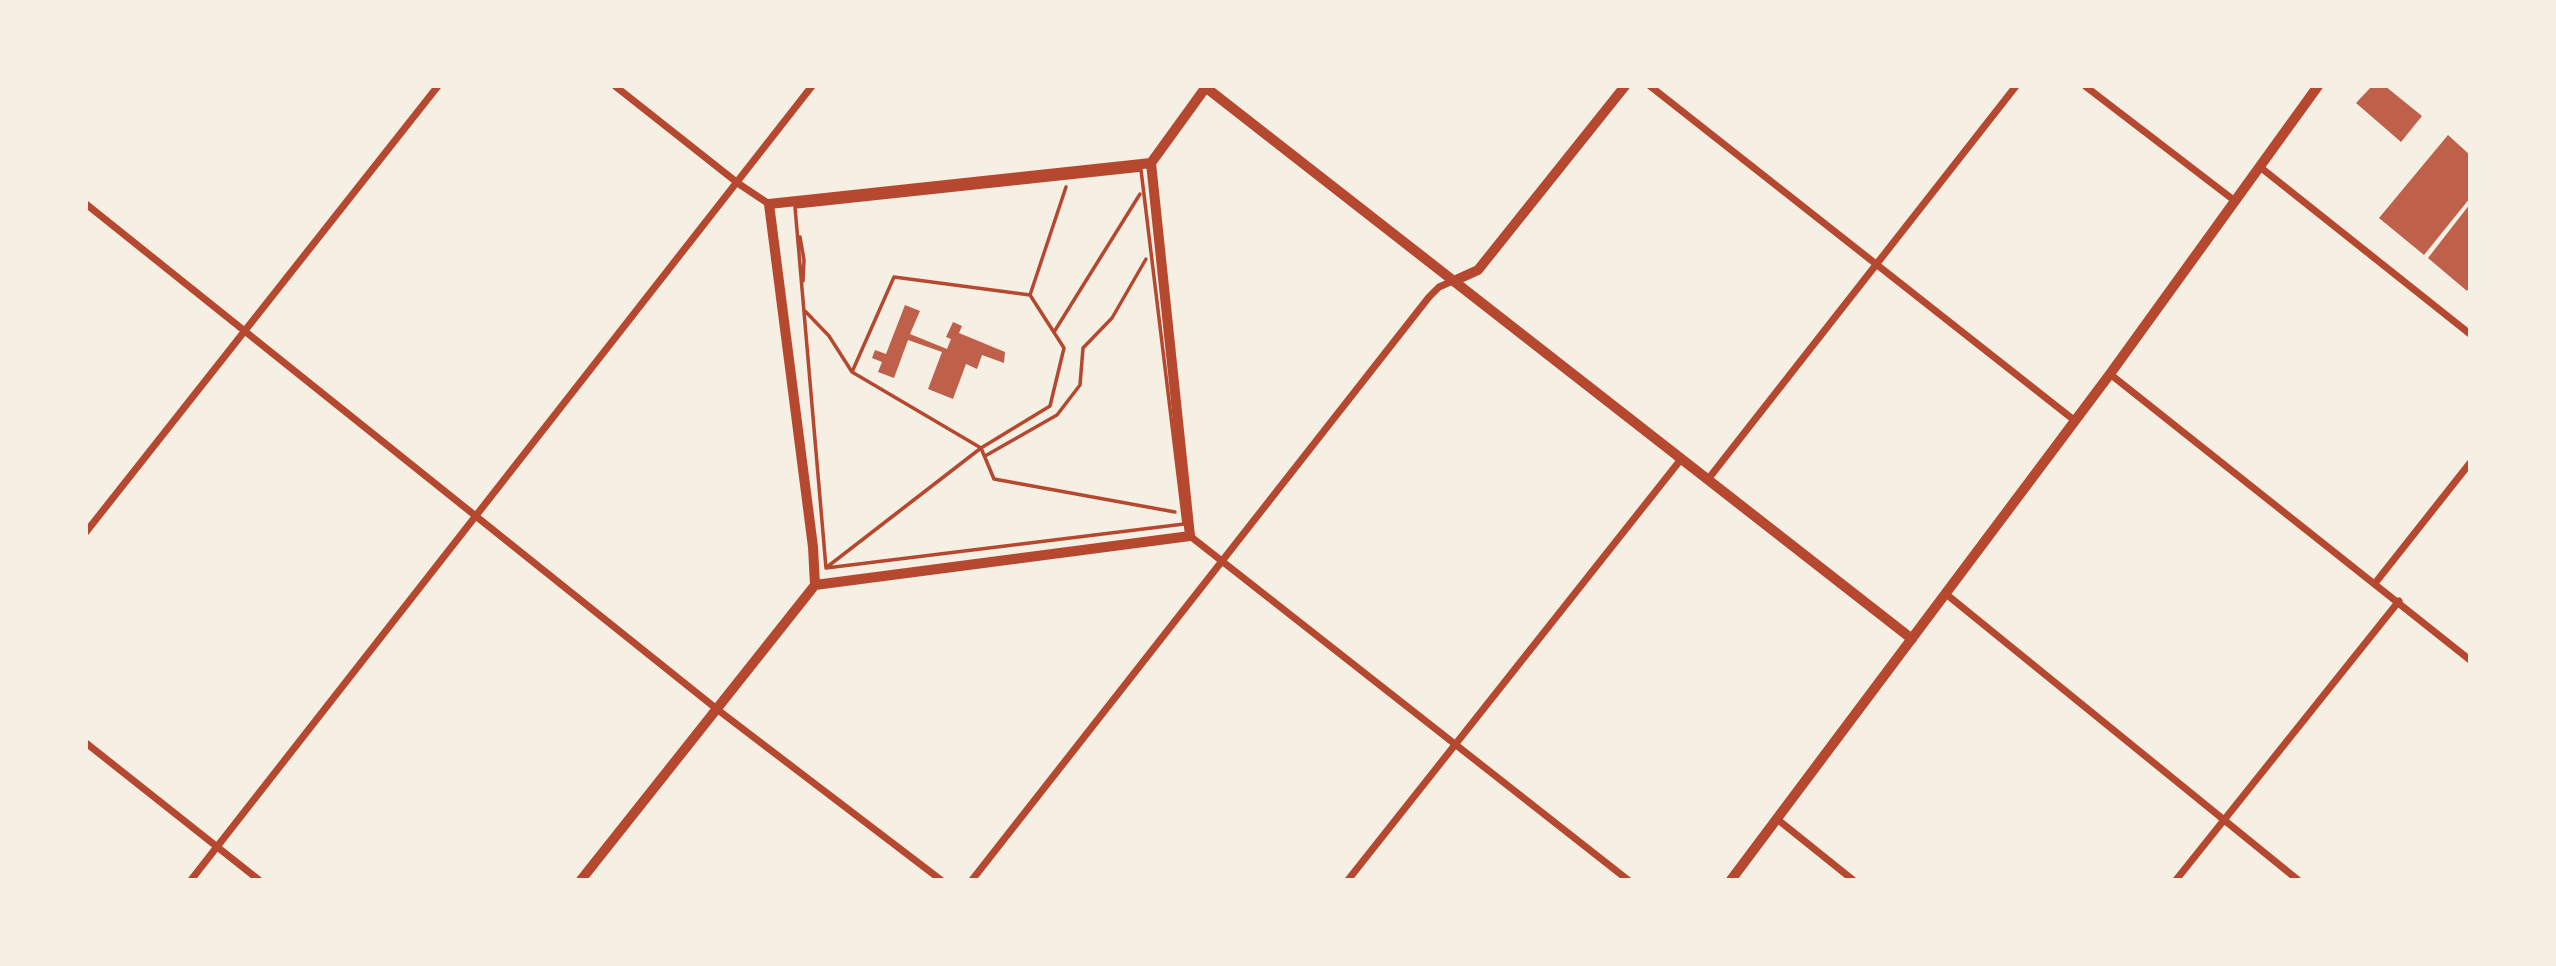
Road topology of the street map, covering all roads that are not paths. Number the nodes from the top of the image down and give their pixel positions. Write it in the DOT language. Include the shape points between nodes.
graph roads {
  1 [pos="438,86"];
  2 [pos="615,86"];
  3 [pos="812,86"];
  4 [pos="1625,86"];
  5 [pos="1650,86"];
  6 [pos="2016,86"];
  7 [pos="2085,86"];
  8 [pos="2318,86"];
  9 [pos="1205,87"];
  10 [pos="1151,163"];
  11 [pos="2260,167"];
  12 [pos="739,184"];
  13 [pos="2235,201"];
  14 [pos="86,204"];
  15 [pos="769,204"];
  16 [pos="1876,264"];
  17 [pos="1456,280"];
  18 [pos="244,332"];
  19 [pos="2470,334"];
  20 [pos="2110,374"];
  21 [pos="2074,420"];
  22 [pos="1682,458"];
  23 [pos="2470,463"];
  24 [pos="1709,478"];
  25 [pos="478,516"];
  26 [pos="86,532"];
  27 [pos="1190,536"];
  28 [pos="1223,562"];
  29 [pos="2376,582"];
  30 [pos="815,585"];
  31 [pos="1946,594"];
  32 [pos="2399,601"];
  33 [pos="1912,639"];
  34 [pos="2470,660"];
  35 [pos="718,710"];
  36 [pos="86,743"];
  37 [pos="1455,744"];
  38 [pos="1777,819"];
  39 [pos="2224,821"];
  40 [pos="217,847"];
  41 [pos="191,880"];
  42 [pos="259,880"];
  43 [pos="581,880"];
  44 [pos="942,880"];
  45 [pos="972,880"];
  46 [pos="1348,880"];
  47 [pos="1628,880"];
  48 [pos="1731,880"];
  49 [pos="1853,880"];
  50 [pos="2176,880"];
  51 [pos="2298,880"];
  1 -- 18 [label="street"];
  2 -- 12 [label="street"];
  3 -- 12 [label="street"];
  4 -- 17 [label="street" via="1478,270"];
  5 -- 16 [label="street"];
  6 -- 16 [label="street"];
  7 -- 13 [label="street"];
  8 -- 11 [label="street"];
  9 -- 10 [label="street"];
  9 -- 17 [label="street"];
  10 -- 15 [label="street"];
  10 -- 27 [label="street"];
  11 -- 13 [label="street"];
  11 -- 19 [label="street"];
  12 -- 15 [label="street"];
  12 -- 25 [label="street"];
  13 -- 20 [label="street"];
  14 -- 18 [label="street"];
  15 -- 30 [label="street"];
  16 -- 21 [label="street"];
  16 -- 24 [label="street"];
  17 -- 22 [label="street"];
  17 -- 28 [label="street" via="1429,297"];
  18 -- 25 [label="street"];
  18 -- 26 [label="street"];
  20 -- 21 [label="street"];
  20 -- 29 [label="street"];
  21 -- 31 [label="street"];
  22 -- 24 [label="street"];
  22 -- 37 [label="street"];
  23 -- 29 [label="street"];
  24 -- 33 [label="street"];
  25 -- 35 [label="street"];
  25 -- 40 [label="street"];
  27 -- 28 [label="street"];
  27 -- 30 [label="street"];
  28 -- 37 [label="street"];
  28 -- 45 [label="street"];
  29 -- 32 [label="street"];
  30 -- 35 [label="street"];
  31 -- 33 [label="street"];
  31 -- 39 [label="street"];
  32 -- 34 [label="street"];
  32 -- 39 [label="street"];
  33 -- 38 [label="street"];
  35 -- 43 [label="street"];
  35 -- 44 [label="street"];
  36 -- 40 [label="street"];
  37 -- 46 [label="street"];
  37 -- 47 [label="street"];
  38 -- 48 [label="street"];
  38 -- 49 [label="street"];
  39 -- 50 [label="street"];
  39 -- 51 [label="street"];
  40 -- 41 [label="street"];
  40 -- 42 [label="street"];
}
